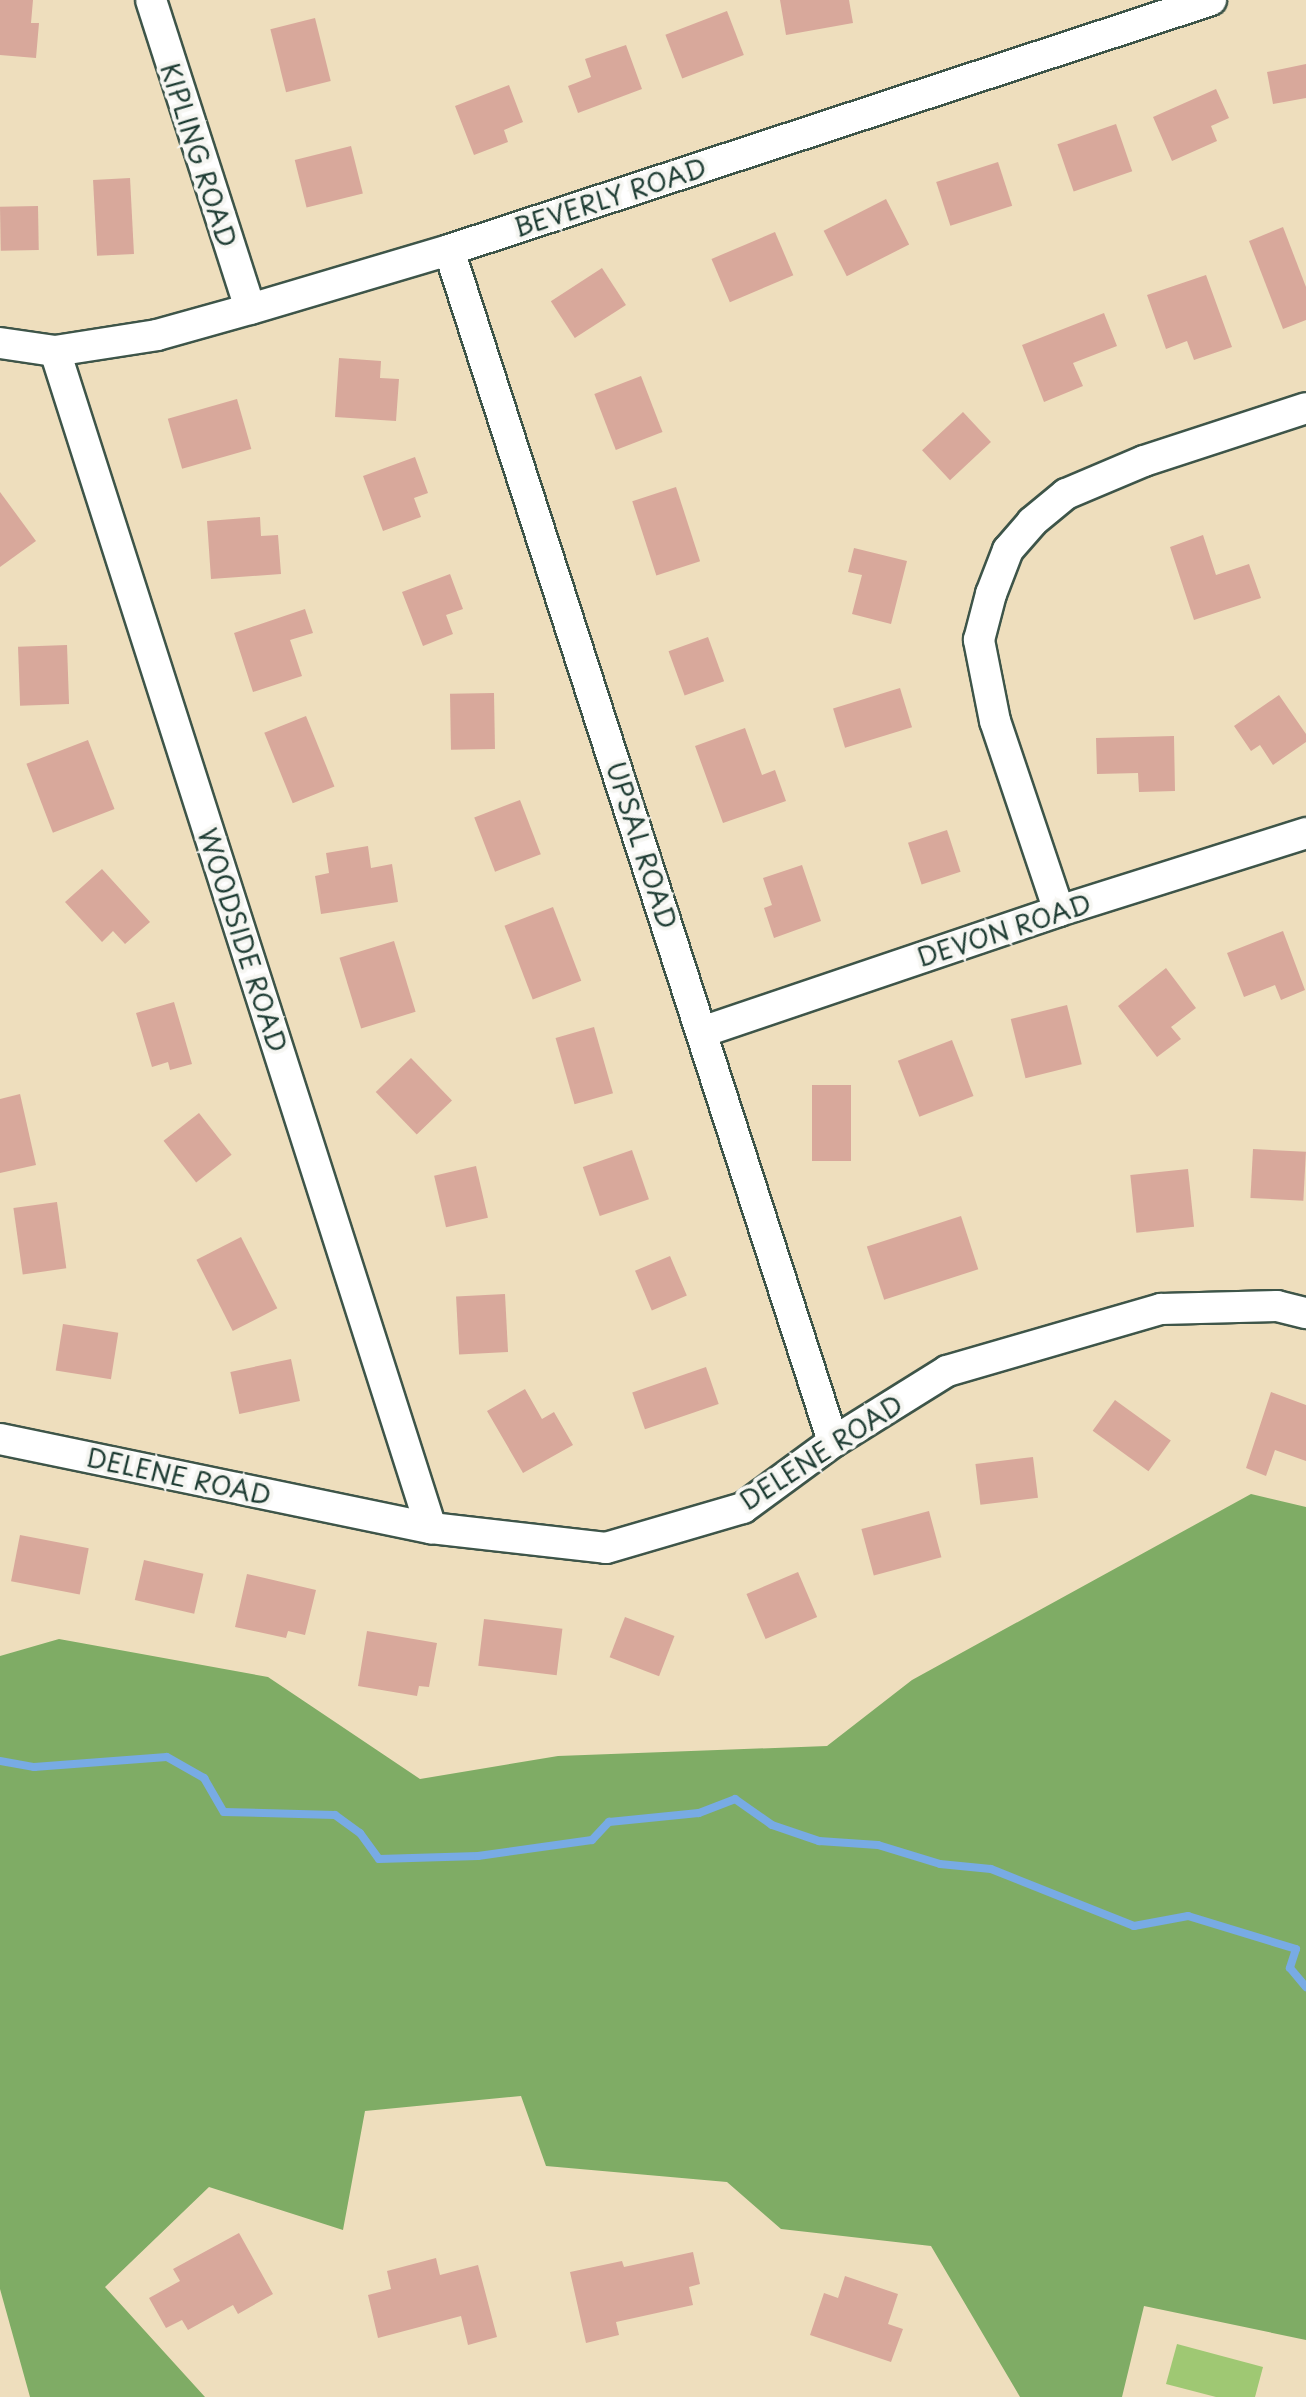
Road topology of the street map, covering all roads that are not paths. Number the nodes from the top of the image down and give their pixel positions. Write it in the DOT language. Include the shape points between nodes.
graph roads {
  1 [pos="151,0"];
  2 [pos="1211,0"];
  3 [pos="449,250"];
  4 [pos="250,309"];
  5 [pos="0,343"];
  6 [pos="55,351"];
  7 [pos="1306,408"];
  8 [pos="1306,833"];
  9 [pos="1059,911"];
  10 [pos="702,1032"];
  11 [pos="1306,1313"];
  12 [pos="0,1439"];
  13 [pos="833,1442"];
  14 [pos="431,1528"];
  1 -- 4 [label="street, KIPLING ROAD"];
  2 -- 3 [label="street, BEVERLY ROAD"];
  3 -- 4 [label="street, BEVERLY ROAD"];
  3 -- 10 [label="street, UPSAL ROAD"];
  4 -- 6 [label="street, BEVERLY ROAD" via="157,335"];
  5 -- 6 [label="street, BEVERLY ROAD"];
  6 -- 14 [label="street, WOODSIDE ROAD"];
  7 -- 9 [label="street" via="1144,461 1066,494 1008,550 979,640 995,721"];
  8 -- 9 [label="street, DEVON ROAD"];
  9 -- 10 [label="street, DEVON ROAD"];
  10 -- 13 [label="street, UPSAL ROAD"];
  11 -- 13 [label="street, DELENE ROAD" via="1277,1306 1161,1309 1058,1337 947,1371"];
  12 -- 14 [label="street, DELENE ROAD"];
  13 -- 14 [label="street, DELENE ROAD" via="743,1508 606,1548"];
}
